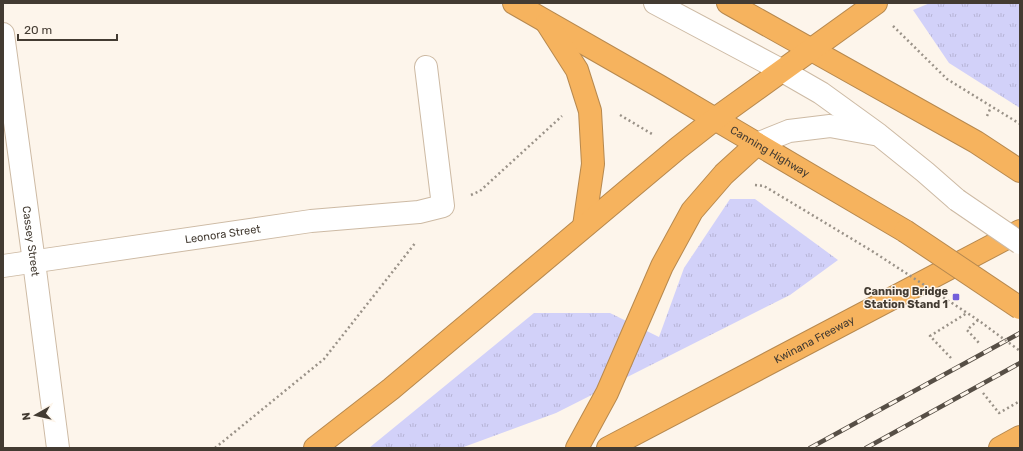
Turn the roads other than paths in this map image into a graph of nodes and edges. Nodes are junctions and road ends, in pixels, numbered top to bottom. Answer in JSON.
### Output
{"nodes":[{"id":1,"x":514,"y":3,"type":"edge"},
{"id":2,"x":655,"y":3,"type":"edge"},
{"id":3,"x":728,"y":3,"type":"edge"},
{"id":4,"x":871,"y":6,"type":"edge"},
{"id":5,"x":545,"y":21,"type":"junction"},
{"id":6,"x":3,"y":34,"type":"edge"},
{"id":7,"x":812,"y":50,"type":"junction"},
{"id":8,"x":426,"y":67,"type":"dead end"},
{"id":9,"x":782,"y":70,"type":"junction"},
{"id":10,"x":715,"y":119,"type":"junction"},
{"id":11,"x":879,"y":135,"type":"junction"},
{"id":12,"x":757,"y":144,"type":"junction"},
{"id":13,"x":1016,"y":169,"type":"edge"},
{"id":14,"x":584,"y":226,"type":"junction"},
{"id":15,"x":1020,"y":231,"type":"edge"},
{"id":16,"x":1020,"y":243,"type":"edge"},
{"id":17,"x":34,"y":262,"type":"junction"},
{"id":18,"x":3,"y":266,"type":"edge"},
{"id":19,"x":1020,"y":308,"type":"edge"},
{"id":20,"x":1020,"y":437,"type":"edge"},
{"id":21,"x":58,"y":448,"type":"edge"},
{"id":22,"x":315,"y":448,"type":"edge"},
{"id":23,"x":577,"y":448,"type":"edge"},
{"id":24,"x":608,"y":448,"type":"edge"},
{"id":25,"x":1000,"y":448,"type":"edge"}],
"edges":[{"from":1,"to":5,"type":"highway","name":"Canning Highway"},
{"from":2,"to":9,"type":"street"},
{"from":3,"to":7,"type":"highway"},
{"from":4,"to":7,"type":"highway"},
{"from":5,"to":10,"type":"highway","name":"Canning Highway"},
{"from":5,"to":14,"type":"highway"},
{"from":6,"to":17,"type":"street","name":"Cassey Street"},
{"from":7,"to":9,"type":"highway"},
{"from":7,"to":13,"type":"highway"},
{"from":8,"to":17,"type":"street","name":"Leonora Street"},
{"from":9,"to":10,"type":"highway"},
{"from":9,"to":11,"type":"street"},
{"from":10,"to":12,"type":"highway","name":"Canning Highway"},
{"from":10,"to":14,"type":"highway"},
{"from":11,"to":12,"type":"street"},
{"from":11,"to":16,"type":"street","bridge":true},
{"from":12,"to":19,"type":"highway","name":"Canning Highway","bridge":true},
{"from":12,"to":23,"type":"highway"},
{"from":14,"to":22,"type":"highway"},
{"from":15,"to":24,"type":"highway","name":"Kwinana Freeway"},
{"from":17,"to":18,"type":"street","name":"Leonora Street"},
{"from":17,"to":21,"type":"street","name":"Cassey Street"},
{"from":20,"to":25,"type":"highway"}]}
